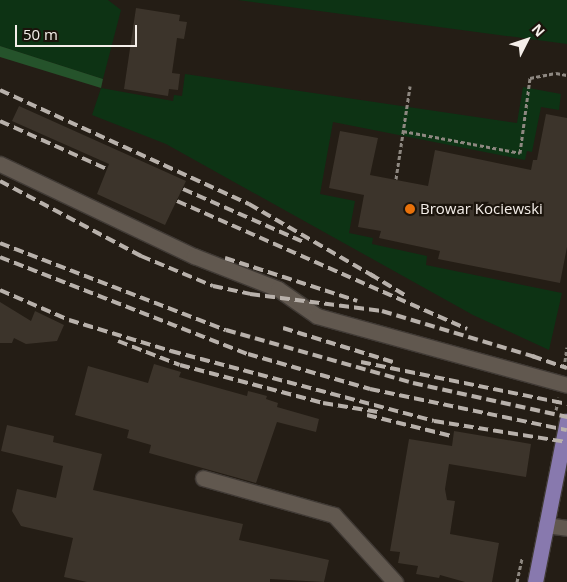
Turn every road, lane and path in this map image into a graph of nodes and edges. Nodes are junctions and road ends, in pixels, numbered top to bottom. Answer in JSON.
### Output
{"nodes":[{"id":1,"x":567,"y":75,"type":"edge"},
{"id":2,"x":410,"y":86,"type":"dead end"},
{"id":3,"x":403,"y":131,"type":"junction"},
{"id":4,"x":0,"y":164,"type":"edge"},
{"id":5,"x":396,"y":179,"type":"dead end"},
{"id":6,"x":567,"y":385,"type":"edge"},
{"id":7,"x":567,"y":421,"type":"edge"},
{"id":8,"x":203,"y":478,"type":"dead end"},
{"id":9,"x":546,"y":525,"type":"junction"},
{"id":10,"x":567,"y":528,"type":"edge"},
{"id":11,"x":395,"y":582,"type":"edge"},
{"id":12,"x":535,"y":582,"type":"edge"}],
"edges":[{"from":1,"to":3,"type":"path"},
{"from":2,"to":3,"type":"path"},
{"from":3,"to":5,"type":"path"},
{"from":4,"to":6,"type":"street"},
{"from":7,"to":9,"type":"main road"},
{"from":8,"to":11,"type":"street"},
{"from":9,"to":10,"type":"street"},
{"from":9,"to":12,"type":"main road"}]}
